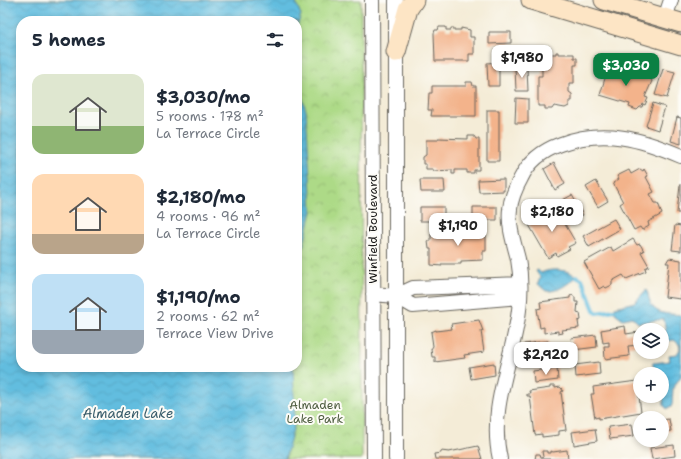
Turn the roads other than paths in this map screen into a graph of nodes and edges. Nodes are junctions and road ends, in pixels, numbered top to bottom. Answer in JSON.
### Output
{"nodes":[{"id":1,"x":372,"y":0,"type":"edge"},
{"id":2,"x":396,"y":0,"type":"edge"},
{"id":3,"x":414,"y":0,"type":"edge"},
{"id":4,"x":531,"y":0,"type":"edge"},
{"id":5,"x":604,"y":0,"type":"edge"},
{"id":6,"x":671,"y":0,"type":"edge"},
{"id":7,"x":673,"y":21,"type":"edge"},
{"id":8,"x":681,"y":45,"type":"edge"},
{"id":9,"x":396,"y":52,"type":"junction"},
{"id":10,"x":681,"y":156,"type":"edge"},
{"id":11,"x":520,"y":291,"type":"junction"},
{"id":12,"x":373,"y":294,"type":"junction"},
{"id":13,"x":396,"y":296,"type":"junction"},
{"id":14,"x":374,"y":459,"type":"edge"},
{"id":15,"x":396,"y":459,"type":"edge"},
{"id":16,"x":500,"y":459,"type":"edge"}],
"edges":[{"from":1,"to":12,"type":"street","name":"Winfield Boulevard"},
{"from":2,"to":9,"type":"street","name":"Winfield Boulevard"},
{"from":3,"to":9,"type":"street"},
{"from":4,"to":8,"type":"street"},
{"from":5,"to":7,"type":"street"},
{"from":6,"to":7,"type":"street"},
{"from":9,"to":13,"type":"street","name":"Winfield Boulevard"},
{"from":10,"to":11,"type":"street"},
{"from":11,"to":13,"type":"street"},
{"from":11,"to":16,"type":"street"},
{"from":12,"to":13,"type":"street"},
{"from":12,"to":14,"type":"street","name":"Winfield Boulevard"},
{"from":13,"to":15,"type":"street","name":"Winfield Boulevard"}]}
